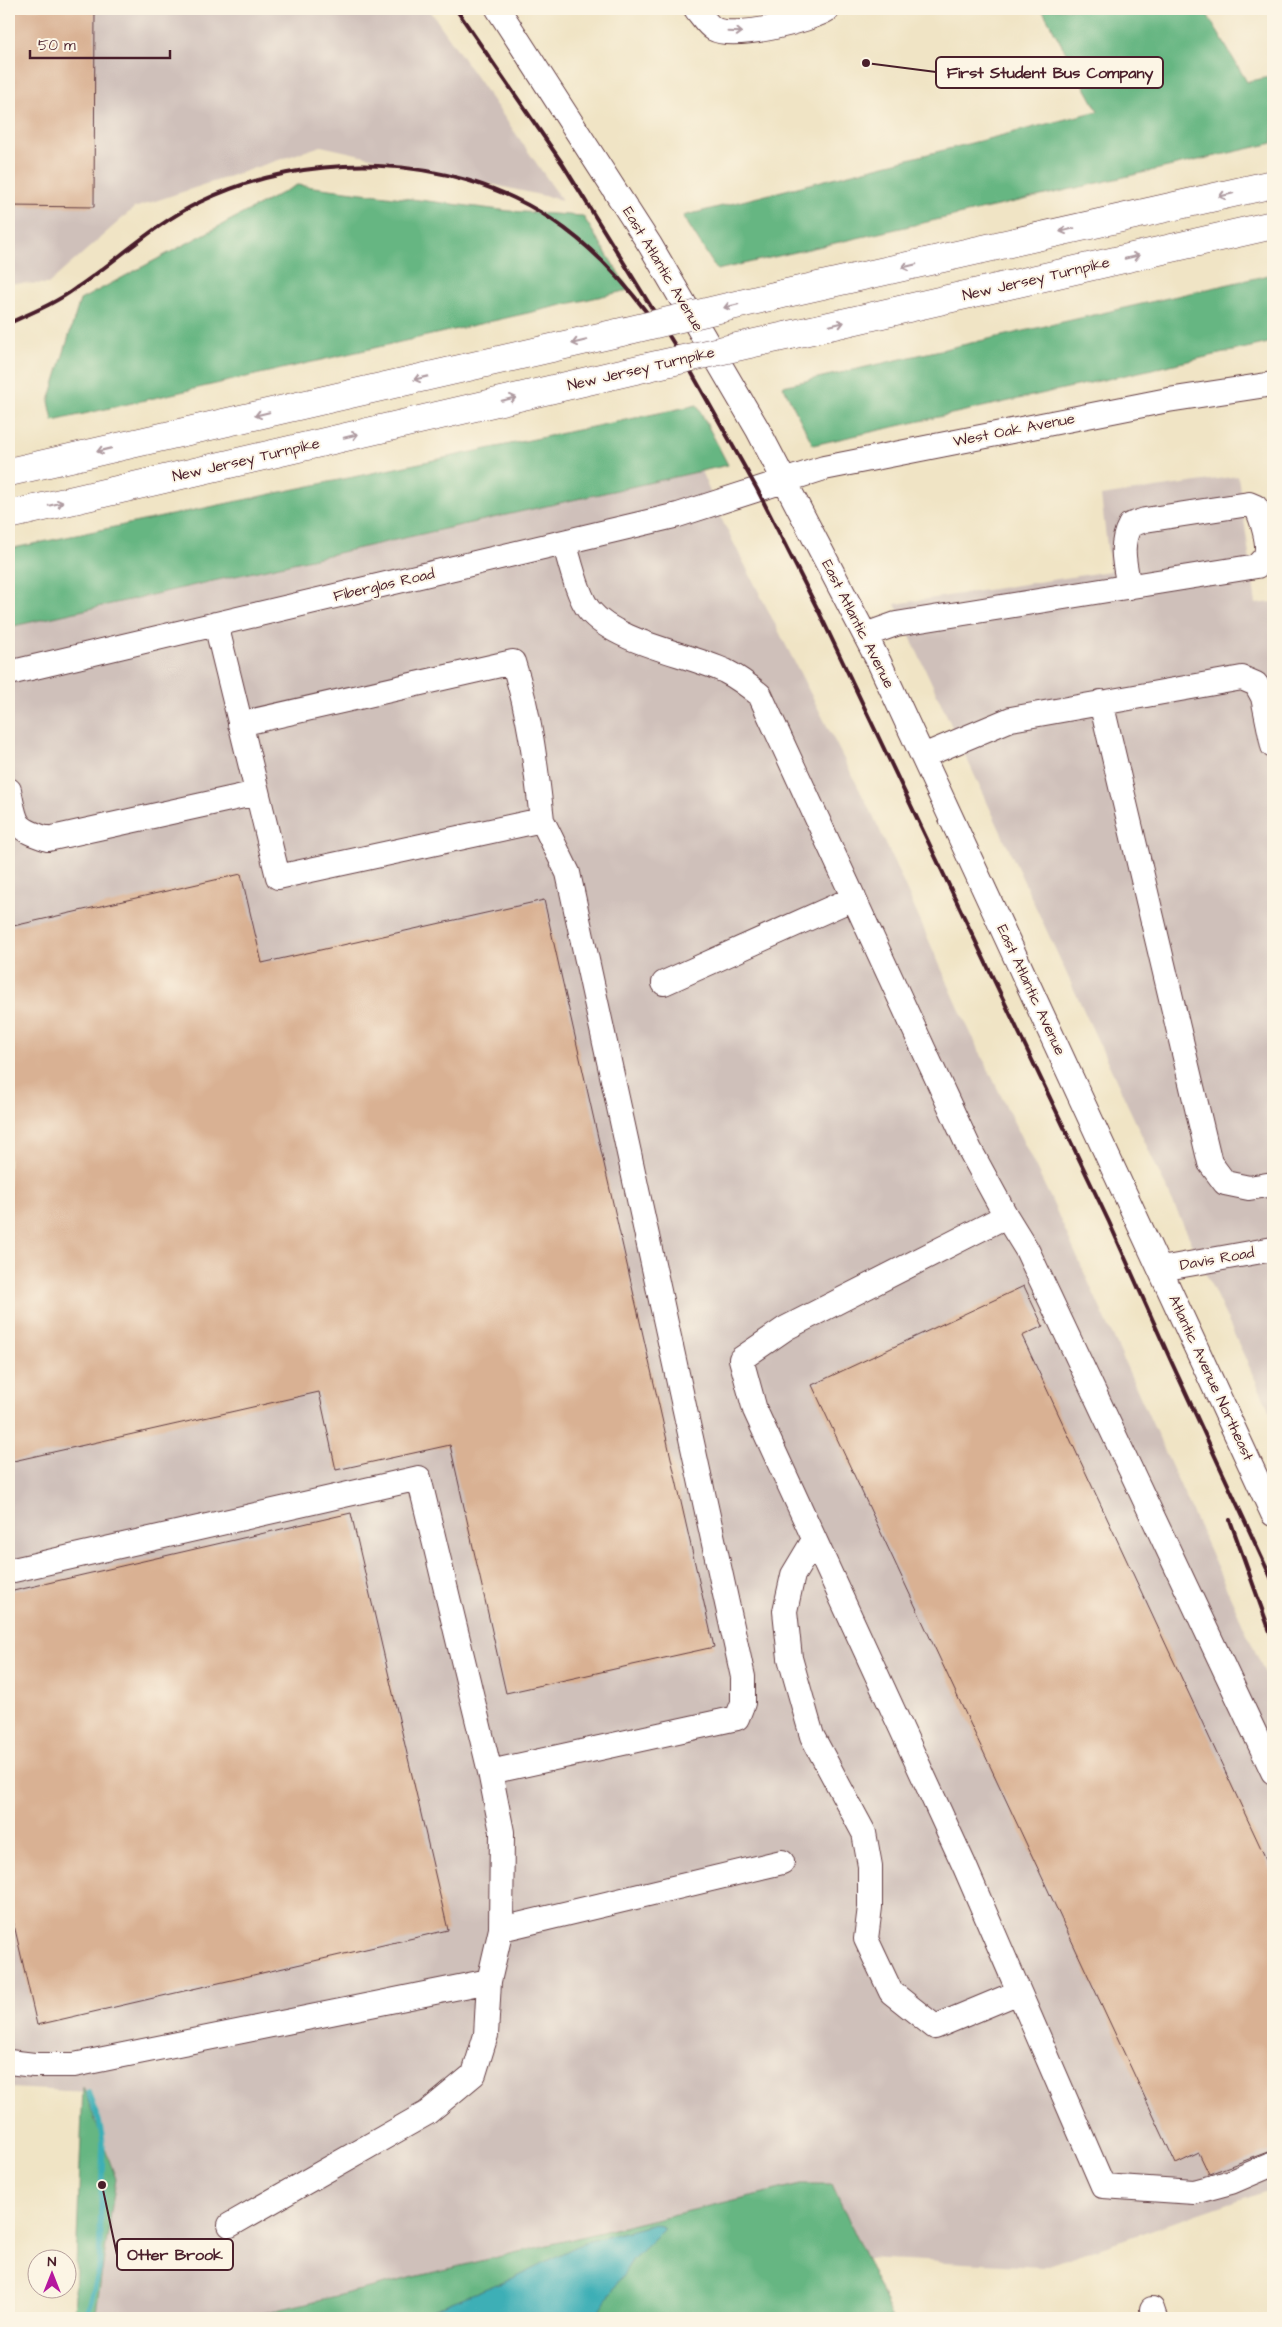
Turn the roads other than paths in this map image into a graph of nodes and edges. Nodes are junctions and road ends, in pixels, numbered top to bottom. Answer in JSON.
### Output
{"nodes":[{"id":1,"x":498,"y":9,"type":"edge"},
{"id":2,"x":696,"y":9,"type":"edge"},
{"id":3,"x":828,"y":9,"type":"edge"},
{"id":4,"x":1273,"y":184,"type":"edge"},
{"id":5,"x":1273,"y":225,"type":"edge"},
{"id":6,"x":1273,"y":384,"type":"edge"},
{"id":7,"x":9,"y":472,"type":"edge"},
{"id":8,"x":784,"y":480,"type":"junction"},
{"id":9,"x":758,"y":489,"type":"joint"},
{"id":10,"x":9,"y":515,"type":"edge"},
{"id":11,"x":564,"y":542,"type":"junction"},
{"id":12,"x":1129,"y":586,"type":"junction"},
{"id":13,"x":216,"y":624,"type":"junction"},
{"id":14,"x":865,"y":635,"type":"junction"},
{"id":15,"x":9,"y":673,"type":"edge"},
{"id":16,"x":1101,"y":702,"type":"junction"},
{"id":17,"x":240,"y":724,"type":"junction"},
{"id":18,"x":1273,"y":746,"type":"edge"},
{"id":19,"x":923,"y":756,"type":"junction"},
{"id":20,"x":9,"y":790,"type":"edge"},
{"id":21,"x":257,"y":793,"type":"junction"},
{"id":22,"x":542,"y":820,"type":"junction"},
{"id":23,"x":854,"y":898,"type":"junction"},
{"id":24,"x":664,"y":983,"type":"dead end"},
{"id":25,"x":1273,"y":1184,"type":"edge"},
{"id":26,"x":1006,"y":1216,"type":"junction"},
{"id":27,"x":1273,"y":1249,"type":"edge"},
{"id":28,"x":1161,"y":1269,"type":"junction"},
{"id":29,"x":1273,"y":1514,"type":"edge"},
{"id":30,"x":814,"y":1540,"type":"junction"},
{"id":31,"x":9,"y":1571,"type":"edge"},
{"id":32,"x":490,"y":1772,"type":"junction"},
{"id":33,"x":1273,"y":1772,"type":"edge"},
{"id":34,"x":782,"y":1862,"type":"dead end"},
{"id":35,"x":501,"y":1929,"type":"junction"},
{"id":36,"x":489,"y":1981,"type":"junction"},
{"id":37,"x":1018,"y":1992,"type":"junction"},
{"id":38,"x":9,"y":2062,"type":"edge"},
{"id":39,"x":1273,"y":2164,"type":"edge"},
{"id":40,"x":230,"y":2225,"type":"dead end"}],
"edges":[{"from":1,"to":8,"type":"street","name":"East Atlantic Avenue"},
{"from":2,"to":3,"type":"street","one_way":true},
{"from":4,"to":7,"type":"highway","one_way":true,"bridge":true},
{"from":10,"to":5,"type":"highway","name":"New Jersey Turnpike","one_way":true,"bridge":true},
{"from":6,"to":8,"type":"street","name":"West Oak Avenue"},
{"from":8,"to":9,"type":"street","name":"West Oak Avenue"},
{"from":8,"to":14,"type":"street","name":"East Atlantic Avenue"},
{"from":9,"to":11,"type":"street","name":"Fiberglas Road"},
{"from":11,"to":13,"type":"street","name":"Fiberglas Road"},
{"from":11,"to":23,"type":"street"},
{"from":12,"to":12,"type":"street"},
{"from":12,"to":14,"type":"street"},
{"from":13,"to":15,"type":"street","name":"Fiberglas Road"},
{"from":13,"to":17,"type":"street"},
{"from":14,"to":19,"type":"street","name":"East Atlantic Avenue"},
{"from":16,"to":18,"type":"street"},
{"from":16,"to":19,"type":"street"},
{"from":16,"to":25,"type":"street"},
{"from":17,"to":21,"type":"street"},
{"from":17,"to":22,"type":"street"},
{"from":19,"to":28,"type":"street","name":"East Atlantic Avenue"},
{"from":20,"to":21,"type":"street"},
{"from":21,"to":22,"type":"street"},
{"from":22,"to":32,"type":"street"},
{"from":23,"to":24,"type":"street"},
{"from":23,"to":26,"type":"street"},
{"from":26,"to":30,"type":"street"},
{"from":26,"to":33,"type":"street"},
{"from":27,"to":28,"type":"street","name":"Davis Road"},
{"from":28,"to":29,"type":"street","name":"Atlantic Avenue Northeast"},
{"from":30,"to":37,"type":"street"},
{"from":30,"to":37,"type":"street"},
{"from":31,"to":32,"type":"street"},
{"from":32,"to":35,"type":"street"},
{"from":34,"to":35,"type":"street"},
{"from":35,"to":36,"type":"street"},
{"from":36,"to":38,"type":"street"},
{"from":36,"to":40,"type":"street"},
{"from":37,"to":39,"type":"street"}]}
